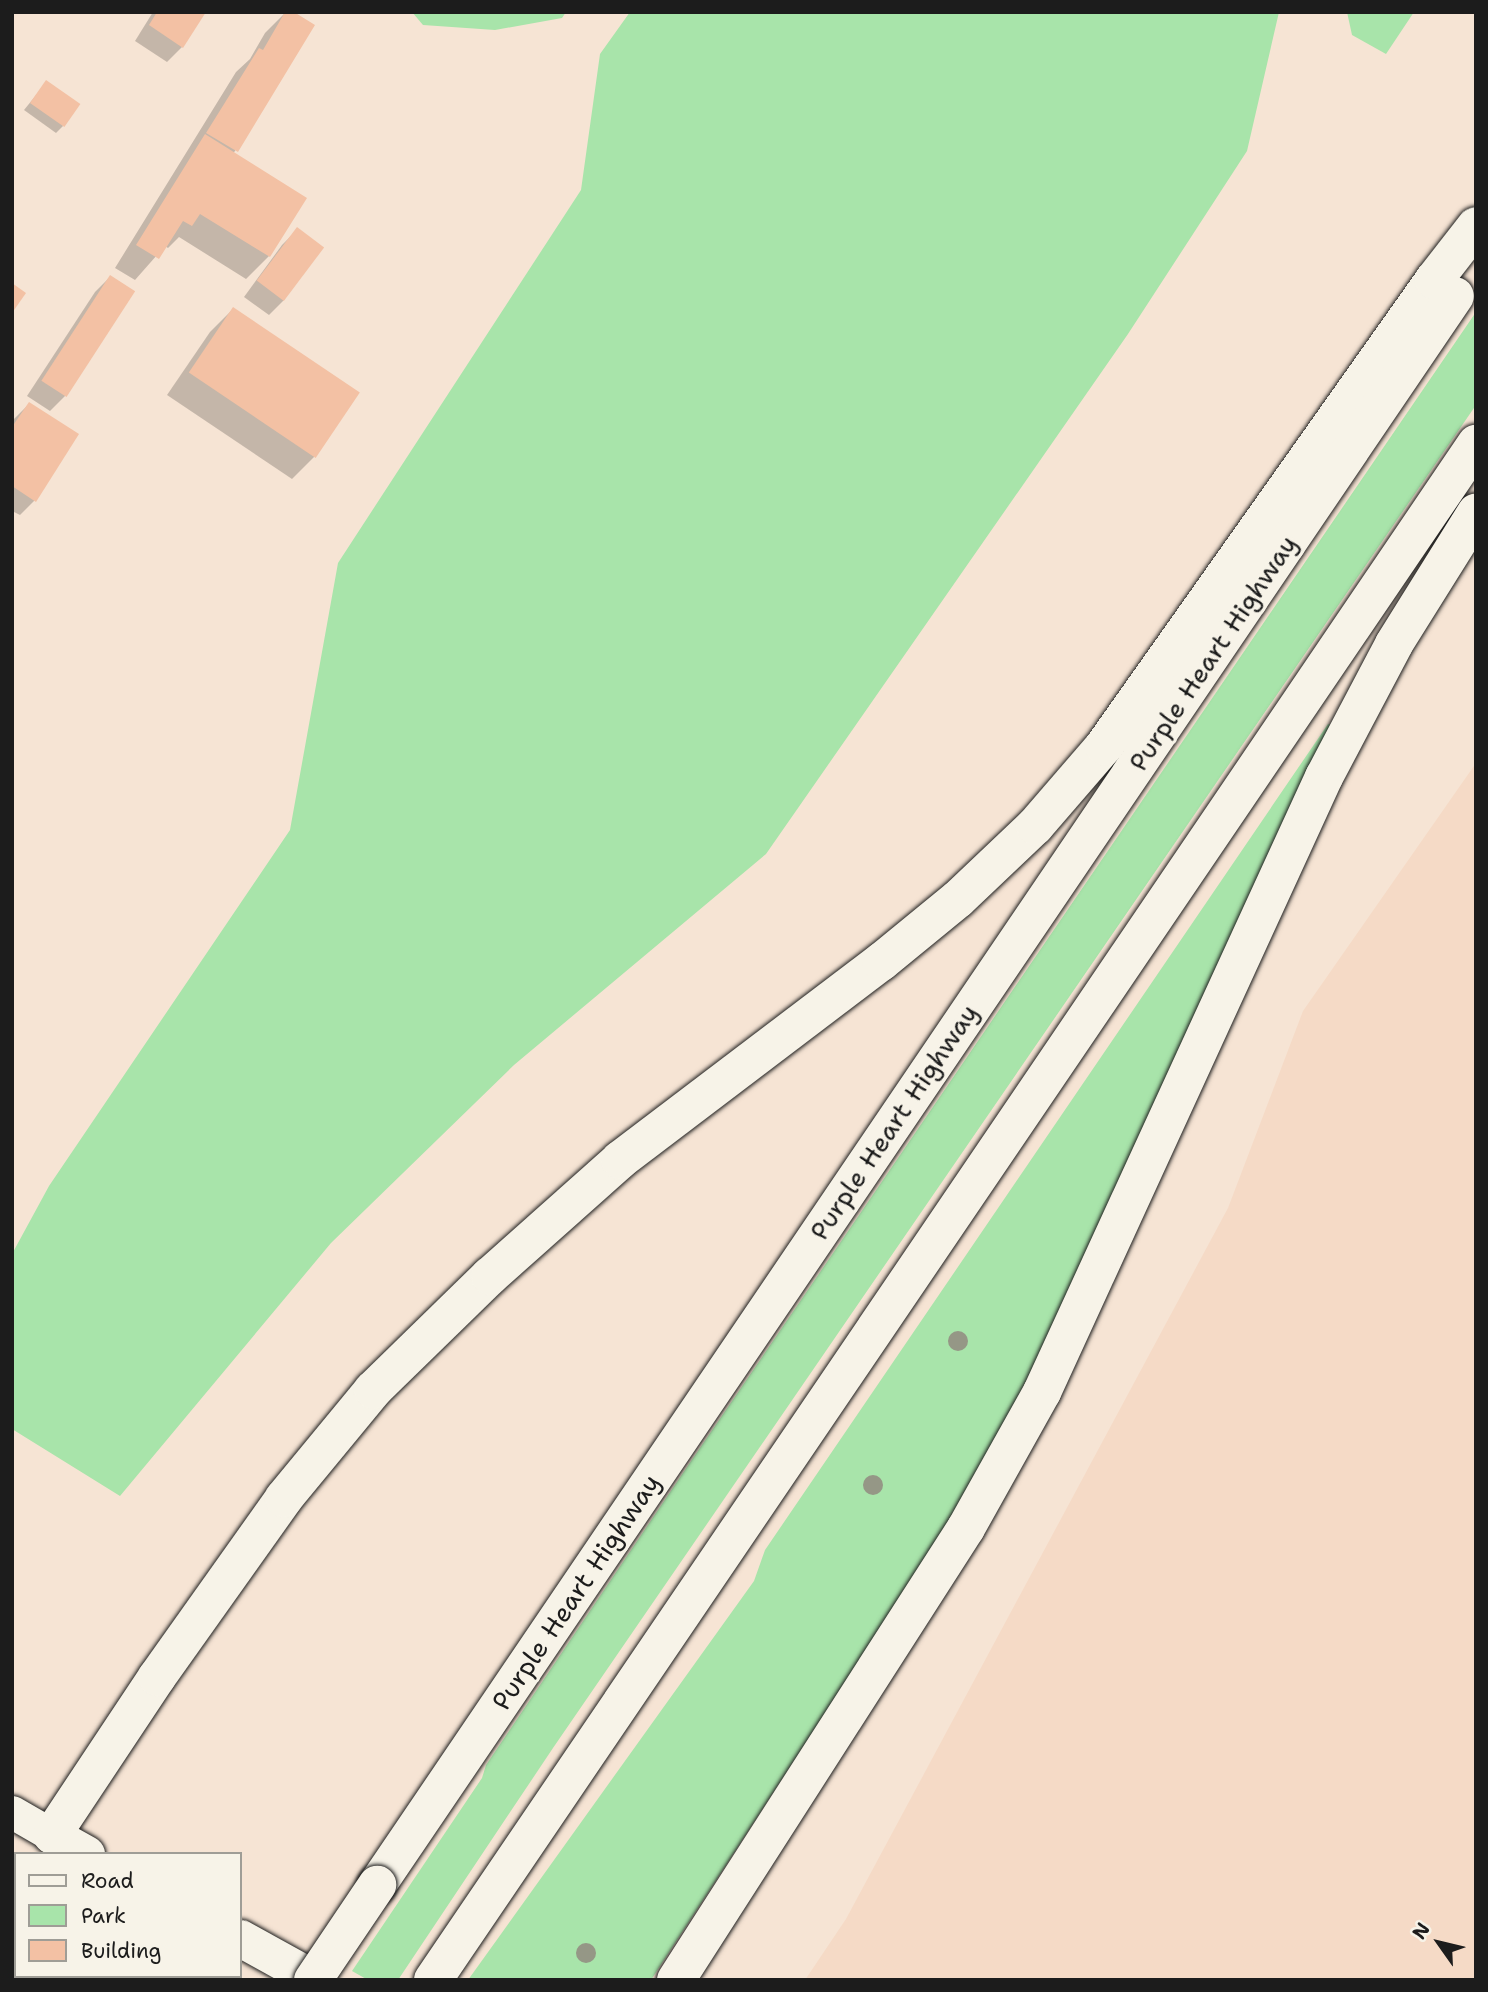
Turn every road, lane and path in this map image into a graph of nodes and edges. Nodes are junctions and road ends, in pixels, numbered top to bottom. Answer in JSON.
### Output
{"nodes":[{"id":1,"x":1476,"y":226,"type":"edge"},
{"id":2,"x":1476,"y":265,"type":"edge"},
{"id":3,"x":1476,"y":444,"type":"edge"},
{"id":4,"x":1476,"y":513,"type":"edge"},
{"id":5,"x":12,"y":1812,"type":"edge"},
{"id":6,"x":52,"y":1835,"type":"junction"},
{"id":7,"x":82,"y":1852,"type":"edge"},
{"id":8,"x":242,"y":1939,"type":"edge"},
{"id":9,"x":314,"y":1980,"type":"edge"},
{"id":10,"x":433,"y":1980,"type":"edge"},
{"id":11,"x":676,"y":1980,"type":"edge"}],
"edges":[{"from":1,"to":6,"type":"main road"},
{"from":2,"to":9,"type":"main road","name":"Purple Heart Highway","bridge":true},
{"from":3,"to":10,"type":"main road"},
{"from":4,"to":11,"type":"main road"},
{"from":5,"to":6,"type":"street"},
{"from":6,"to":7,"type":"main road"},
{"from":8,"to":9,"type":"main road"}]}
